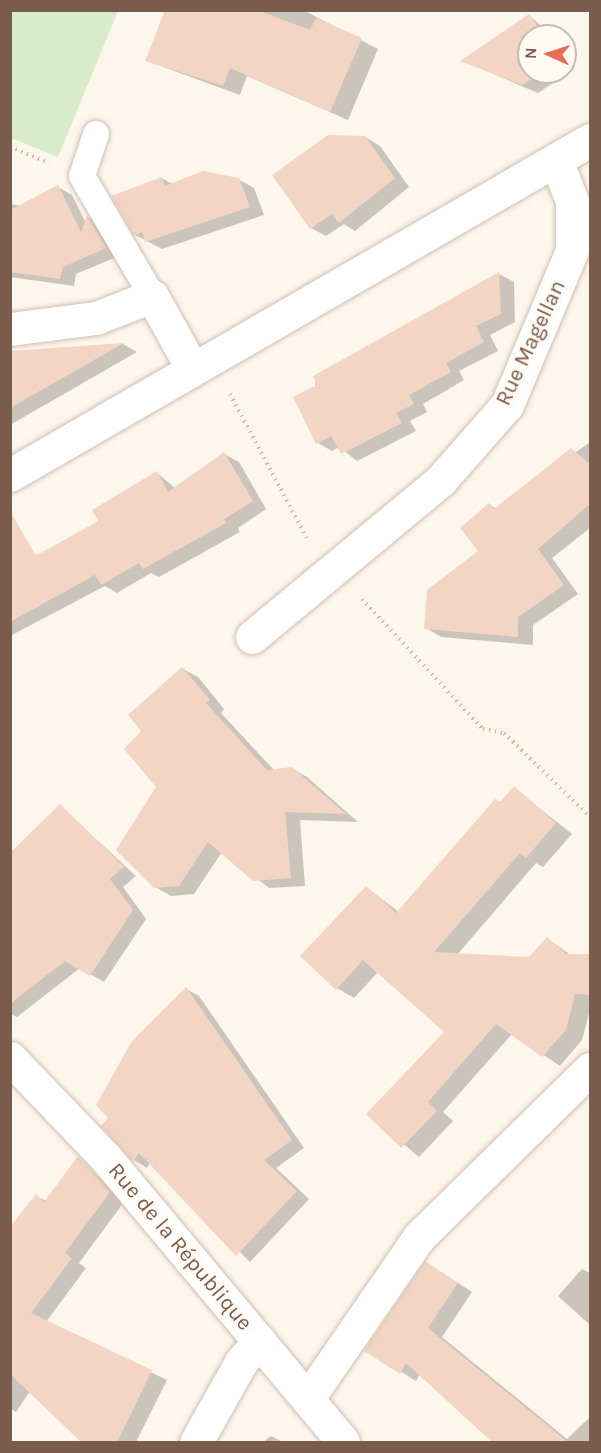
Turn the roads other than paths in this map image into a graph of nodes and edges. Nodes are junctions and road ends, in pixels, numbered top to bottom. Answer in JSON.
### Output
{"nodes":[{"id":1,"x":96,"y":134,"type":"dead end"},
{"id":2,"x":591,"y":140,"type":"edge"},
{"id":3,"x":556,"y":160,"type":"junction"},
{"id":4,"x":152,"y":296,"type":"junction"},
{"id":5,"x":10,"y":329,"type":"edge"},
{"id":6,"x":200,"y":361,"type":"junction"},
{"id":7,"x":10,"y":475,"type":"edge"},
{"id":8,"x":252,"y":637,"type":"dead end"},
{"id":9,"x":10,"y":1058,"type":"edge"},
{"id":10,"x":591,"y":1069,"type":"edge"},
{"id":11,"x":259,"y":1341,"type":"junction"},
{"id":12,"x":308,"y":1398,"type":"junction"},
{"id":13,"x":196,"y":1443,"type":"edge"},
{"id":14,"x":343,"y":1443,"type":"edge"}],
"edges":[{"from":1,"to":4,"type":"lane"},
{"from":2,"to":3,"type":"street"},
{"from":3,"to":6,"type":"street"},
{"from":3,"to":8,"type":"street","name":"Rue Magellan"},
{"from":4,"to":5,"type":"street"},
{"from":4,"to":6,"type":"street"},
{"from":6,"to":7,"type":"street"},
{"from":9,"to":11,"type":"street","name":"Rue de la République"},
{"from":10,"to":12,"type":"street"},
{"from":11,"to":12,"type":"street","name":"Rue de la République"},
{"from":11,"to":13,"type":"street"},
{"from":12,"to":14,"type":"street","name":"Rue de la République"}]}
